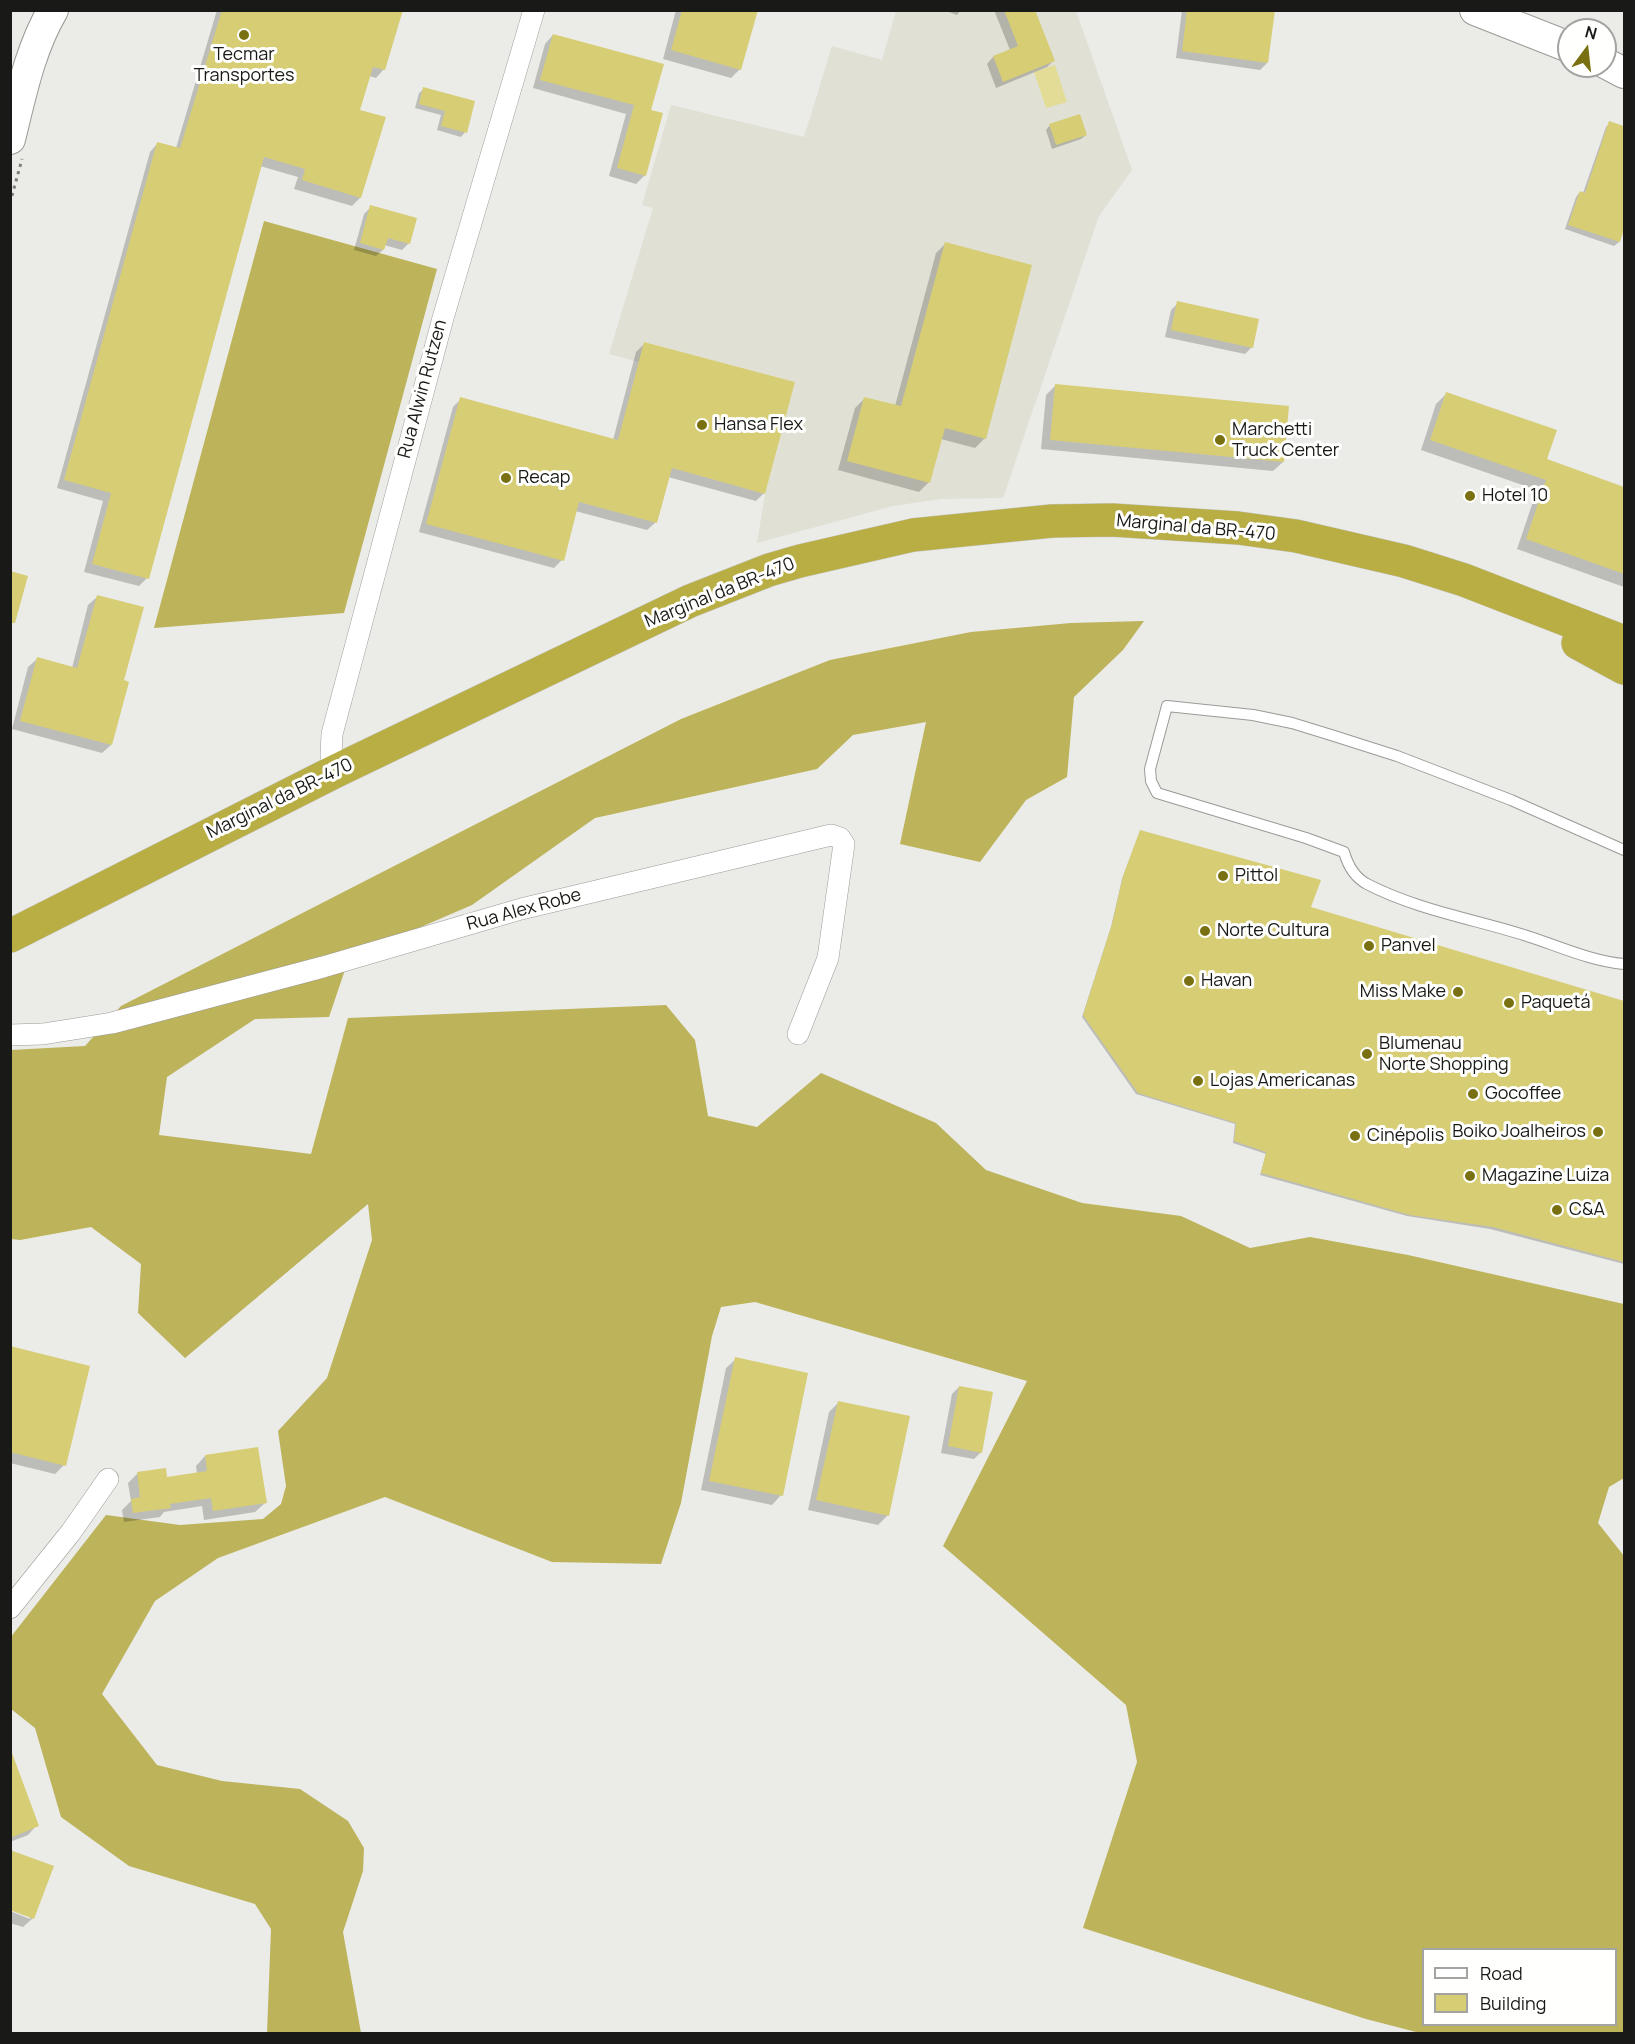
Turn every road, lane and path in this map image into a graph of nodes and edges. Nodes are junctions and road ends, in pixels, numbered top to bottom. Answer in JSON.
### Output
{"nodes":[{"id":1,"x":53,"y":10,"type":"edge"},
{"id":2,"x":534,"y":10,"type":"edge"},
{"id":3,"x":1486,"y":12,"type":"edge"},
{"id":4,"x":1557,"y":41,"type":"edge"},
{"id":5,"x":10,"y":139,"type":"edge"},
{"id":6,"x":1464,"y":580,"type":"junction"},
{"id":7,"x":1624,"y":642,"type":"edge"},
{"id":8,"x":1624,"y":668,"type":"edge"},
{"id":9,"x":336,"y":771,"type":"junction"},
{"id":10,"x":1624,"y":850,"type":"edge"},
{"id":11,"x":10,"y":936,"type":"edge"},
{"id":12,"x":1624,"y":964,"type":"edge"},
{"id":13,"x":798,"y":1034,"type":"dead end"},
{"id":14,"x":10,"y":1035,"type":"edge"},
{"id":15,"x":108,"y":1479,"type":"dead end"},
{"id":16,"x":10,"y":1608,"type":"edge"}],
"edges":[{"from":1,"to":5,"type":"street"},
{"from":2,"to":9,"type":"street","name":"Rua Alwin Rutzen"},
{"from":3,"to":4,"type":"street"},
{"from":6,"to":7,"type":"highway","name":"Marginal da BR-470"},
{"from":6,"to":8,"type":"highway"},
{"from":6,"to":9,"type":"highway","name":"Marginal da BR-470"},
{"from":9,"to":11,"type":"highway","name":"Marginal da BR-470"},
{"from":10,"to":12,"type":"lane"},
{"from":13,"to":14,"type":"street","name":"Rua Alex Robe"},
{"from":15,"to":16,"type":"street"}]}
